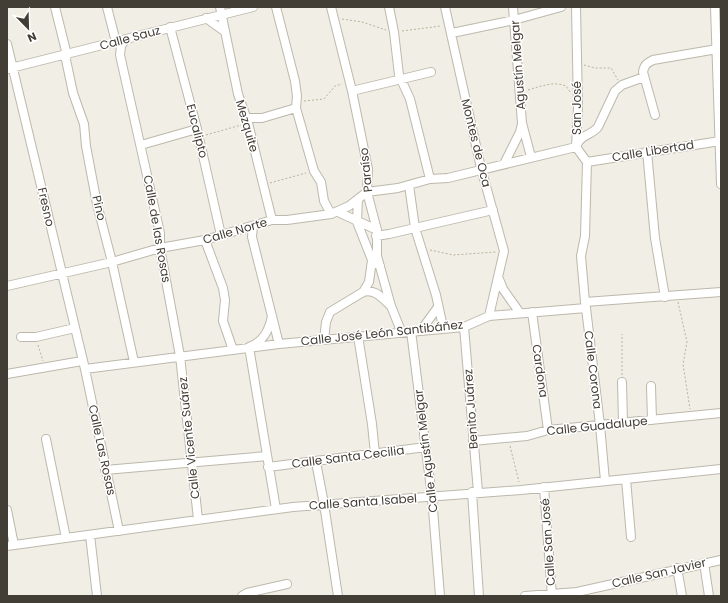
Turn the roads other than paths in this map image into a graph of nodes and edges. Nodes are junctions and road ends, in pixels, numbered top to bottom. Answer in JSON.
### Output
{"nodes":[{"id":1,"x":55,"y":7,"type":"edge"},
{"id":2,"x":107,"y":7,"type":"edge"},
{"id":3,"x":253,"y":7,"type":"edge"},
{"id":4,"x":276,"y":7,"type":"edge"},
{"id":5,"x":331,"y":7,"type":"edge"},
{"id":6,"x":389,"y":7,"type":"edge"},
{"id":7,"x":445,"y":7,"type":"edge"},
{"id":8,"x":513,"y":7,"type":"edge"},
{"id":9,"x":561,"y":7,"type":"edge"},
{"id":10,"x":576,"y":7,"type":"edge"},
{"id":11,"x":715,"y":7,"type":"edge"},
{"id":12,"x":221,"y":11,"type":"edge"},
{"id":13,"x":206,"y":18,"type":"junction"},
{"id":14,"x":514,"y":20,"type":"junction"},
{"id":15,"x":170,"y":27,"type":"junction"},
{"id":16,"x":224,"y":31,"type":"junction"},
{"id":17,"x":452,"y":33,"type":"junction"},
{"id":18,"x":125,"y":40,"type":"junction"},
{"id":19,"x":113,"y":43,"type":"junction"},
{"id":20,"x":7,"y":44,"type":"edge"},
{"id":21,"x":717,"y":49,"type":"junction"},
{"id":22,"x":66,"y":55,"type":"junction"},
{"id":23,"x":120,"y":55,"type":"junction"},
{"id":24,"x":10,"y":68,"type":"edge"},
{"id":25,"x":430,"y":72,"type":"dead end"},
{"id":26,"x":644,"y":77,"type":"junction"},
{"id":27,"x":401,"y":80,"type":"junction"},
{"id":28,"x":352,"y":91,"type":"junction"},
{"id":29,"x":297,"y":105,"type":"junction"},
{"id":30,"x":655,"y":115,"type":"dead end"},
{"id":31,"x":247,"y":121,"type":"junction"},
{"id":32,"x":522,"y":123,"type":"junction"},
{"id":33,"x":198,"y":133,"type":"junction"},
{"id":34,"x":720,"y":141,"type":"edge"},
{"id":35,"x":141,"y":145,"type":"junction"},
{"id":36,"x":576,"y":147,"type":"junction"},
{"id":37,"x":647,"y":151,"type":"junction"},
{"id":38,"x":721,"y":153,"type":"edge"},
{"id":39,"x":531,"y":157,"type":"junction"},
{"id":40,"x":587,"y":162,"type":"junction"},
{"id":41,"x":504,"y":164,"type":"junction"},
{"id":42,"x":481,"y":168,"type":"junction"},
{"id":43,"x":430,"y":179,"type":"junction"},
{"id":44,"x":721,"y":184,"type":"edge"},
{"id":45,"x":409,"y":185,"type":"junction"},
{"id":46,"x":367,"y":192,"type":"junction"},
{"id":47,"x":358,"y":200,"type":"junction"},
{"id":48,"x":493,"y":210,"type":"junction"},
{"id":49,"x":334,"y":213,"type":"junction"},
{"id":50,"x":272,"y":220,"type":"junction"},
{"id":51,"x":357,"y":222,"type":"junction"},
{"id":52,"x":253,"y":226,"type":"junction"},
{"id":53,"x":415,"y":228,"type":"junction"},
{"id":54,"x":377,"y":233,"type":"junction"},
{"id":55,"x":221,"y":235,"type":"junction"},
{"id":56,"x":205,"y":240,"type":"junction"},
{"id":57,"x":160,"y":248,"type":"junction"},
{"id":58,"x":372,"y":260,"type":"junction"},
{"id":59,"x":112,"y":262,"type":"junction"},
{"id":60,"x":380,"y":266,"type":"junction"},
{"id":61,"x":61,"y":274,"type":"junction"},
{"id":62,"x":499,"y":279,"type":"junction"},
{"id":63,"x":7,"y":286,"type":"edge"},
{"id":64,"x":364,"y":292,"type":"junction"},
{"id":65,"x":721,"y":292,"type":"edge"},
{"id":66,"x":665,"y":296,"type":"junction"},
{"id":67,"x":586,"y":305,"type":"junction"},
{"id":68,"x":391,"y":306,"type":"junction"},
{"id":69,"x":438,"y":306,"type":"junction"},
{"id":70,"x":532,"y":312,"type":"junction"},
{"id":71,"x":520,"y":313,"type":"junction"},
{"id":72,"x":272,"y":316,"type":"junction"},
{"id":73,"x":489,"y":316,"type":"junction"},
{"id":74,"x":464,"y":326,"type":"junction"},
{"id":75,"x":443,"y":327,"type":"junction"},
{"id":76,"x":75,"y":328,"type":"junction"},
{"id":77,"x":422,"y":329,"type":"junction"},
{"id":78,"x":411,"y":330,"type":"junction"},
{"id":79,"x":401,"y":331,"type":"junction"},
{"id":80,"x":358,"y":336,"type":"junction"},
{"id":81,"x":21,"y":337,"type":"dead end"},
{"id":82,"x":324,"y":340,"type":"junction"},
{"id":83,"x":279,"y":344,"type":"junction"},
{"id":84,"x":249,"y":347,"type":"junction"},
{"id":85,"x":233,"y":350,"type":"junction"},
{"id":86,"x":180,"y":356,"type":"junction"},
{"id":87,"x":134,"y":362,"type":"junction"},
{"id":88,"x":84,"y":365,"type":"junction"},
{"id":89,"x":7,"y":374,"type":"edge"},
{"id":90,"x":622,"y":382,"type":"road end"},
{"id":91,"x":651,"y":386,"type":"dead end"},
{"id":92,"x":721,"y":413,"type":"edge"},
{"id":93,"x":652,"y":420,"type":"junction"},
{"id":94,"x":623,"y":423,"type":"junction"},
{"id":95,"x":600,"y":425,"type":"junction"},
{"id":96,"x":548,"y":430,"type":"junction"},
{"id":97,"x":46,"y":438,"type":"dead end"},
{"id":98,"x":473,"y":441,"type":"junction"},
{"id":99,"x":426,"y":447,"type":"junction"},
{"id":100,"x":375,"y":454,"type":"junction"},
{"id":101,"x":267,"y":456,"type":"junction"},
{"id":102,"x":316,"y":462,"type":"junction"},
{"id":103,"x":191,"y":463,"type":"junction"},
{"id":104,"x":268,"y":467,"type":"junction"},
{"id":105,"x":721,"y":469,"type":"edge"},
{"id":106,"x":105,"y":470,"type":"junction"},
{"id":107,"x":626,"y":479,"type":"junction"},
{"id":108,"x":605,"y":481,"type":"junction"},
{"id":109,"x":544,"y":487,"type":"junction"},
{"id":110,"x":475,"y":492,"type":"junction"},
{"id":111,"x":432,"y":497,"type":"junction"},
{"id":112,"x":324,"y":504,"type":"junction"},
{"id":113,"x":276,"y":509,"type":"junction"},
{"id":114,"x":7,"y":510,"type":"edge"},
{"id":115,"x":198,"y":519,"type":"junction"},
{"id":116,"x":119,"y":531,"type":"junction"},
{"id":117,"x":90,"y":536,"type":"junction"},
{"id":118,"x":631,"y":537,"type":"dead end"},
{"id":119,"x":66,"y":538,"type":"junction"},
{"id":120,"x":10,"y":545,"type":"edge"},
{"id":121,"x":721,"y":560,"type":"edge"},
{"id":122,"x":704,"y":563,"type":"junction"},
{"id":123,"x":677,"y":568,"type":"junction"},
{"id":124,"x":287,"y":584,"type":"dead end"},
{"id":125,"x":577,"y":594,"type":"edge"},
{"id":126,"x":552,"y":595,"type":"edge"},
{"id":127,"x":97,"y":596,"type":"edge"},
{"id":128,"x":242,"y":596,"type":"edge"},
{"id":129,"x":338,"y":596,"type":"edge"},
{"id":130,"x":440,"y":596,"type":"edge"},
{"id":131,"x":479,"y":596,"type":"edge"},
{"id":132,"x":525,"y":596,"type":"edge"},
{"id":133,"x":682,"y":596,"type":"edge"},
{"id":134,"x":709,"y":596,"type":"edge"}],
"edges":[{"from":1,"to":22,"type":"street","name":"Pino"},
{"from":2,"to":19,"type":"street"},
{"from":3,"to":12,"type":"street","name":"Calle Sauz"},
{"from":4,"to":29,"type":"street"},
{"from":5,"to":28,"type":"street","name":"Paraíso"},
{"from":6,"to":27,"type":"street"},
{"from":7,"to":17,"type":"street","name":"Montes de Oca"},
{"from":8,"to":14,"type":"street","name":"Agustín Melgar"},
{"from":9,"to":14,"type":"street"},
{"from":10,"to":36,"type":"street","name":"San José"},
{"from":11,"to":21,"type":"street"},
{"from":12,"to":13,"type":"street","name":"Calle Sauz"},
{"from":12,"to":16,"type":"street","name":"Mezquite"},
{"from":13,"to":15,"type":"street","name":"Calle Sauz"},
{"from":13,"to":16,"type":"street"},
{"from":14,"to":17,"type":"street"},
{"from":14,"to":32,"type":"street","name":"Agustín Melgar"},
{"from":15,"to":18,"type":"street","name":"Calle Sauz"},
{"from":15,"to":33,"type":"street","name":"Eucalipto"},
{"from":16,"to":31,"type":"street","name":"Mezquite"},
{"from":17,"to":42,"type":"street","name":"Montes de Oca"},
{"from":18,"to":19,"type":"street","name":"Calle Sauz"},
{"from":18,"to":23,"type":"street"},
{"from":19,"to":22,"type":"street","name":"Calle Sauz"},
{"from":19,"to":23,"type":"street"},
{"from":20,"to":24,"type":"street","name":"Fresno"},
{"from":21,"to":26,"type":"street"},
{"from":21,"to":34,"type":"street"},
{"from":22,"to":24,"type":"street","name":"Calle Sauz"},
{"from":22,"to":59,"type":"street","name":"Pino"},
{"from":23,"to":35,"type":"street","name":"Calle de las Rosas"},
{"from":24,"to":61,"type":"street","name":"Fresno"},
{"from":25,"to":27,"type":"street"},
{"from":26,"to":30,"type":"street"},
{"from":26,"to":36,"type":"street"},
{"from":27,"to":28,"type":"street"},
{"from":27,"to":43,"type":"street"},
{"from":28,"to":46,"type":"street","name":"Paraíso"},
{"from":29,"to":31,"type":"street"},
{"from":29,"to":49,"type":"street"},
{"from":31,"to":50,"type":"street","name":"Mezquite"},
{"from":32,"to":39,"type":"street","name":"Agustín Melgar"},
{"from":32,"to":41,"type":"street","name":"Agustín Melgar"},
{"from":33,"to":35,"type":"street"},
{"from":33,"to":55,"type":"street","name":"Eucalipto"},
{"from":34,"to":37,"type":"street","name":"Calle Libertad"},
{"from":34,"to":38,"type":"street"},
{"from":35,"to":57,"type":"street","name":"Calle de las Rosas"},
{"from":36,"to":39,"type":"street"},
{"from":36,"to":40,"type":"street","name":"San José"},
{"from":37,"to":40,"type":"street","name":"Calle Libertad"},
{"from":37,"to":66,"type":"street"},
{"from":38,"to":44,"type":"street"},
{"from":39,"to":41,"type":"street"},
{"from":40,"to":67,"type":"street"},
{"from":41,"to":42,"type":"street"},
{"from":42,"to":43,"type":"street"},
{"from":42,"to":48,"type":"street","name":"Montes de Oca"},
{"from":43,"to":45,"type":"street"},
{"from":45,"to":46,"type":"street"},
{"from":45,"to":53,"type":"street"},
{"from":46,"to":47,"type":"street","name":"Calle Norte"},
{"from":46,"to":54,"type":"street","name":"Paraíso"},
{"from":47,"to":49,"type":"street","name":"Calle Norte"},
{"from":47,"to":51,"type":"street"},
{"from":48,"to":53,"type":"street"},
{"from":48,"to":62,"type":"street","name":"Montes de Oca"},
{"from":49,"to":50,"type":"street","name":"Calle Norte"},
{"from":49,"to":51,"type":"street"},
{"from":50,"to":52,"type":"street","name":"Calle Norte"},
{"from":51,"to":54,"type":"street"},
{"from":51,"to":58,"type":"street"},
{"from":52,"to":55,"type":"street","name":"Calle Norte"},
{"from":52,"to":72,"type":"street"},
{"from":53,"to":54,"type":"street"},
{"from":53,"to":69,"type":"street"},
{"from":54,"to":60,"type":"street","name":"Paraíso"},
{"from":55,"to":56,"type":"street","name":"Calle Norte"},
{"from":56,"to":57,"type":"street","name":"Calle Norte"},
{"from":56,"to":85,"type":"street"},
{"from":57,"to":59,"type":"street","name":"Calle Norte"},
{"from":57,"to":86,"type":"street","name":"Calle de las Rosas"},
{"from":58,"to":60,"type":"street"},
{"from":58,"to":64,"type":"street"},
{"from":59,"to":61,"type":"street","name":"Calle Norte"},
{"from":59,"to":87,"type":"street","name":"Pino"},
{"from":60,"to":68,"type":"street","name":"Paraíso"},
{"from":61,"to":63,"type":"street","name":"Calle Norte"},
{"from":61,"to":76,"type":"street","name":"Fresno"},
{"from":62,"to":71,"type":"street"},
{"from":62,"to":73,"type":"street"},
{"from":64,"to":68,"type":"street"},
{"from":64,"to":82,"type":"street"},
{"from":65,"to":66,"type":"street","name":"Calle José León Santibáñez"},
{"from":66,"to":67,"type":"street","name":"Calle José León Santibáñez"},
{"from":67,"to":70,"type":"street","name":"Calle José León Santibáñez"},
{"from":67,"to":95,"type":"street","name":"Calle Corona"},
{"from":68,"to":79,"type":"street","name":"Paraíso"},
{"from":69,"to":75,"type":"street"},
{"from":69,"to":77,"type":"street"},
{"from":70,"to":71,"type":"street","name":"Calle José León Santibáñez"},
{"from":70,"to":96,"type":"street","name":"Cardona"},
{"from":71,"to":73,"type":"street","name":"Calle José León Santibáñez"},
{"from":72,"to":83,"type":"street"},
{"from":72,"to":84,"type":"street"},
{"from":73,"to":74,"type":"street","name":"Calle José León Santibáñez"},
{"from":74,"to":75,"type":"street","name":"Calle José León Santibáñez"},
{"from":74,"to":98,"type":"street","name":"Benito Juárez"},
{"from":75,"to":77,"type":"street","name":"Calle José León Santibáñez"},
{"from":76,"to":81,"type":"street"},
{"from":76,"to":88,"type":"street","name":"Fresno"},
{"from":77,"to":78,"type":"street","name":"Calle José León Santibáñez"},
{"from":78,"to":79,"type":"street","name":"Calle José León Santibáñez"},
{"from":78,"to":99,"type":"street","name":"Calle Agustín Melgar"},
{"from":79,"to":80,"type":"street","name":"Calle José León Santibáñez"},
{"from":80,"to":82,"type":"street","name":"Calle José León Santibáñez"},
{"from":80,"to":100,"type":"street"},
{"from":82,"to":83,"type":"street","name":"Calle José León Santibáñez"},
{"from":83,"to":84,"type":"street","name":"Calle José León Santibáñez"},
{"from":84,"to":85,"type":"street","name":"Calle José León Santibáñez"},
{"from":84,"to":101,"type":"street"},
{"from":85,"to":86,"type":"street","name":"Calle José León Santibáñez"},
{"from":86,"to":87,"type":"street","name":"Calle José León Santibáñez"},
{"from":86,"to":103,"type":"street","name":"Calle Vicente Suárez"},
{"from":87,"to":88,"type":"street","name":"Calle José León Santibáñez"},
{"from":88,"to":89,"type":"street","name":"Calle José León Santibáñez"},
{"from":88,"to":106,"type":"street","name":"Calle Las Rosas"},
{"from":90,"to":94,"type":"street"},
{"from":91,"to":93,"type":"street"},
{"from":92,"to":93,"type":"street","name":"Calle Guadalupe"},
{"from":93,"to":94,"type":"street","name":"Calle Guadalupe"},
{"from":94,"to":95,"type":"street","name":"Calle Guadalupe"},
{"from":95,"to":96,"type":"street","name":"Calle Guadalupe"},
{"from":95,"to":108,"type":"street","name":"Calle Corona"},
{"from":96,"to":98,"type":"street","name":"Calle Guadalupe"},
{"from":97,"to":119,"type":"street"},
{"from":98,"to":110,"type":"street","name":"Benito Juárez"},
{"from":99,"to":100,"type":"street","name":"Calle Santa Cecilia"},
{"from":99,"to":111,"type":"street","name":"Calle Agustín Melgar"},
{"from":100,"to":102,"type":"street","name":"Calle Santa Cecilia"},
{"from":101,"to":103,"type":"street"},
{"from":101,"to":104,"type":"street"},
{"from":102,"to":104,"type":"street","name":"Calle Santa Cecilia"},
{"from":102,"to":112,"type":"street"},
{"from":103,"to":106,"type":"street"},
{"from":103,"to":115,"type":"street","name":"Calle Vicente Suárez"},
{"from":104,"to":113,"type":"street"},
{"from":105,"to":107,"type":"street","name":"Calle Santa Isabel"},
{"from":106,"to":116,"type":"street","name":"Calle Las Rosas"},
{"from":107,"to":108,"type":"street","name":"Calle Santa Isabel"},
{"from":107,"to":118,"type":"street"},
{"from":108,"to":109,"type":"street","name":"Calle Santa Isabel"},
{"from":109,"to":110,"type":"street","name":"Calle Santa Isabel"},
{"from":109,"to":126,"type":"street","name":"Calle San José"},
{"from":110,"to":111,"type":"street","name":"Calle Santa Isabel"},
{"from":110,"to":131,"type":"street","name":"Benito Juárez"},
{"from":111,"to":112,"type":"street","name":"Calle Santa Isabel"},
{"from":111,"to":130,"type":"street","name":"Calle Agustín Melgar"},
{"from":112,"to":113,"type":"street","name":"Calle Santa Isabel"},
{"from":112,"to":129,"type":"street"},
{"from":113,"to":115,"type":"street","name":"Calle Santa Isabel"},
{"from":114,"to":120,"type":"street"},
{"from":115,"to":116,"type":"street","name":"Calle Santa Isabel"},
{"from":116,"to":117,"type":"street","name":"Calle Santa Isabel"},
{"from":117,"to":119,"type":"street","name":"Calle Santa Isabel"},
{"from":117,"to":127,"type":"street"},
{"from":119,"to":120,"type":"street","name":"Calle Santa Isabel"},
{"from":121,"to":122,"type":"street","name":"Calle San Javier"},
{"from":122,"to":123,"type":"street","name":"Calle San Javier"},
{"from":122,"to":134,"type":"street"},
{"from":123,"to":125,"type":"street","name":"Calle San Javier"},
{"from":123,"to":133,"type":"street"},
{"from":124,"to":128,"type":"street"},
{"from":125,"to":126,"type":"street","name":"Calle San Javier"},
{"from":126,"to":132,"type":"street","name":"Calle San Javier"}]}
